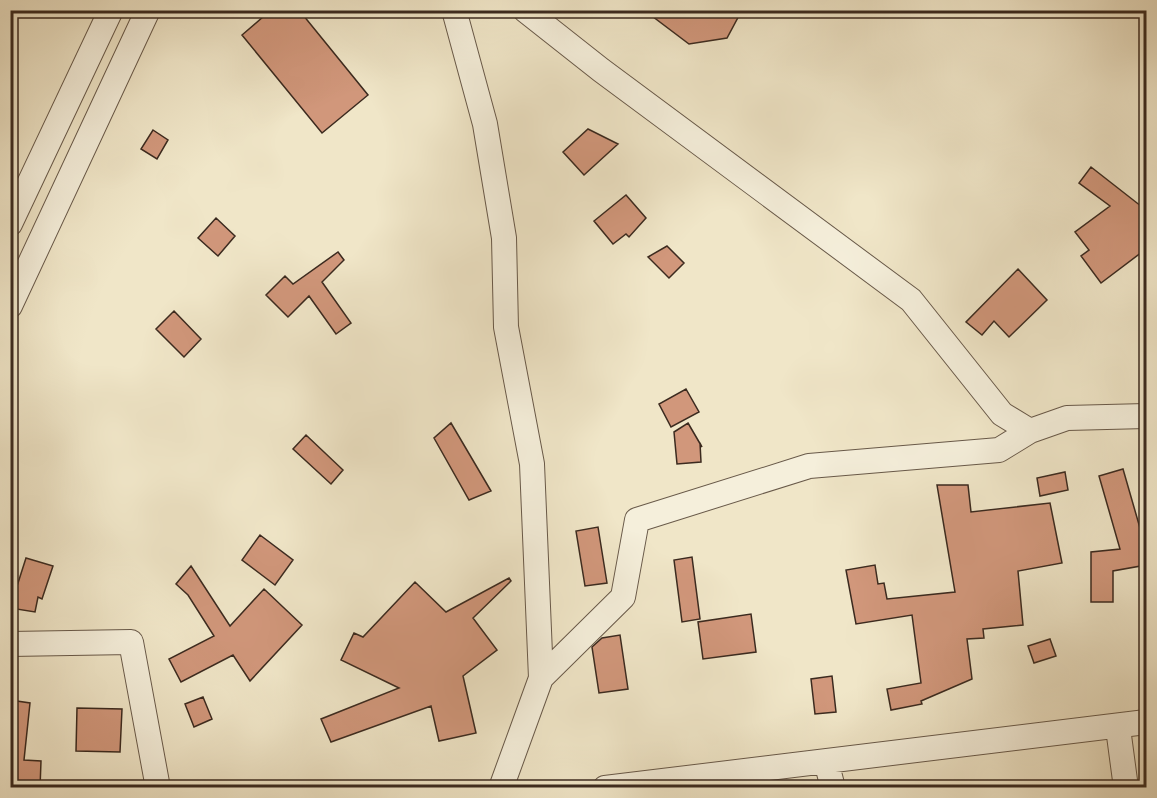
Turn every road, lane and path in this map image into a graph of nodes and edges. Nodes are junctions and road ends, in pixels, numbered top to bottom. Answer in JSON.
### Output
{"nodes":[{"id":1,"x":111,"y":10,"type":"edge"},
{"id":2,"x":148,"y":10,"type":"edge"},
{"id":3,"x":454,"y":10,"type":"edge"},
{"id":4,"x":525,"y":10,"type":"edge"},
{"id":5,"x":10,"y":224,"type":"edge"},
{"id":6,"x":10,"y":306,"type":"edge"},
{"id":7,"x":1146,"y":416,"type":"edge"},
{"id":8,"x":1030,"y":431,"type":"junction"},
{"id":9,"x":10,"y":644,"type":"edge"},
{"id":10,"x":541,"y":678,"type":"junction"},
{"id":11,"x":1146,"y":722,"type":"edge"},
{"id":12,"x":1118,"y":728,"type":"junction"},
{"id":13,"x":826,"y":761,"type":"junction"},
{"id":14,"x":158,"y":788,"type":"edge"},
{"id":15,"x":501,"y":788,"type":"edge"},
{"id":16,"x":605,"y":788,"type":"edge"},
{"id":17,"x":833,"y":788,"type":"edge"},
{"id":18,"x":1126,"y":788,"type":"edge"}],
"edges":[{"from":1,"to":5,"type":"street"},
{"from":2,"to":6,"type":"street"},
{"from":3,"to":10,"type":"street"},
{"from":4,"to":8,"type":"street"},
{"from":7,"to":8,"type":"street"},
{"from":8,"to":10,"type":"street"},
{"from":9,"to":14,"type":"street"},
{"from":10,"to":15,"type":"street"},
{"from":11,"to":12,"type":"street"},
{"from":12,"to":13,"type":"street"},
{"from":12,"to":18,"type":"street"},
{"from":13,"to":16,"type":"street"},
{"from":13,"to":17,"type":"street"}]}
